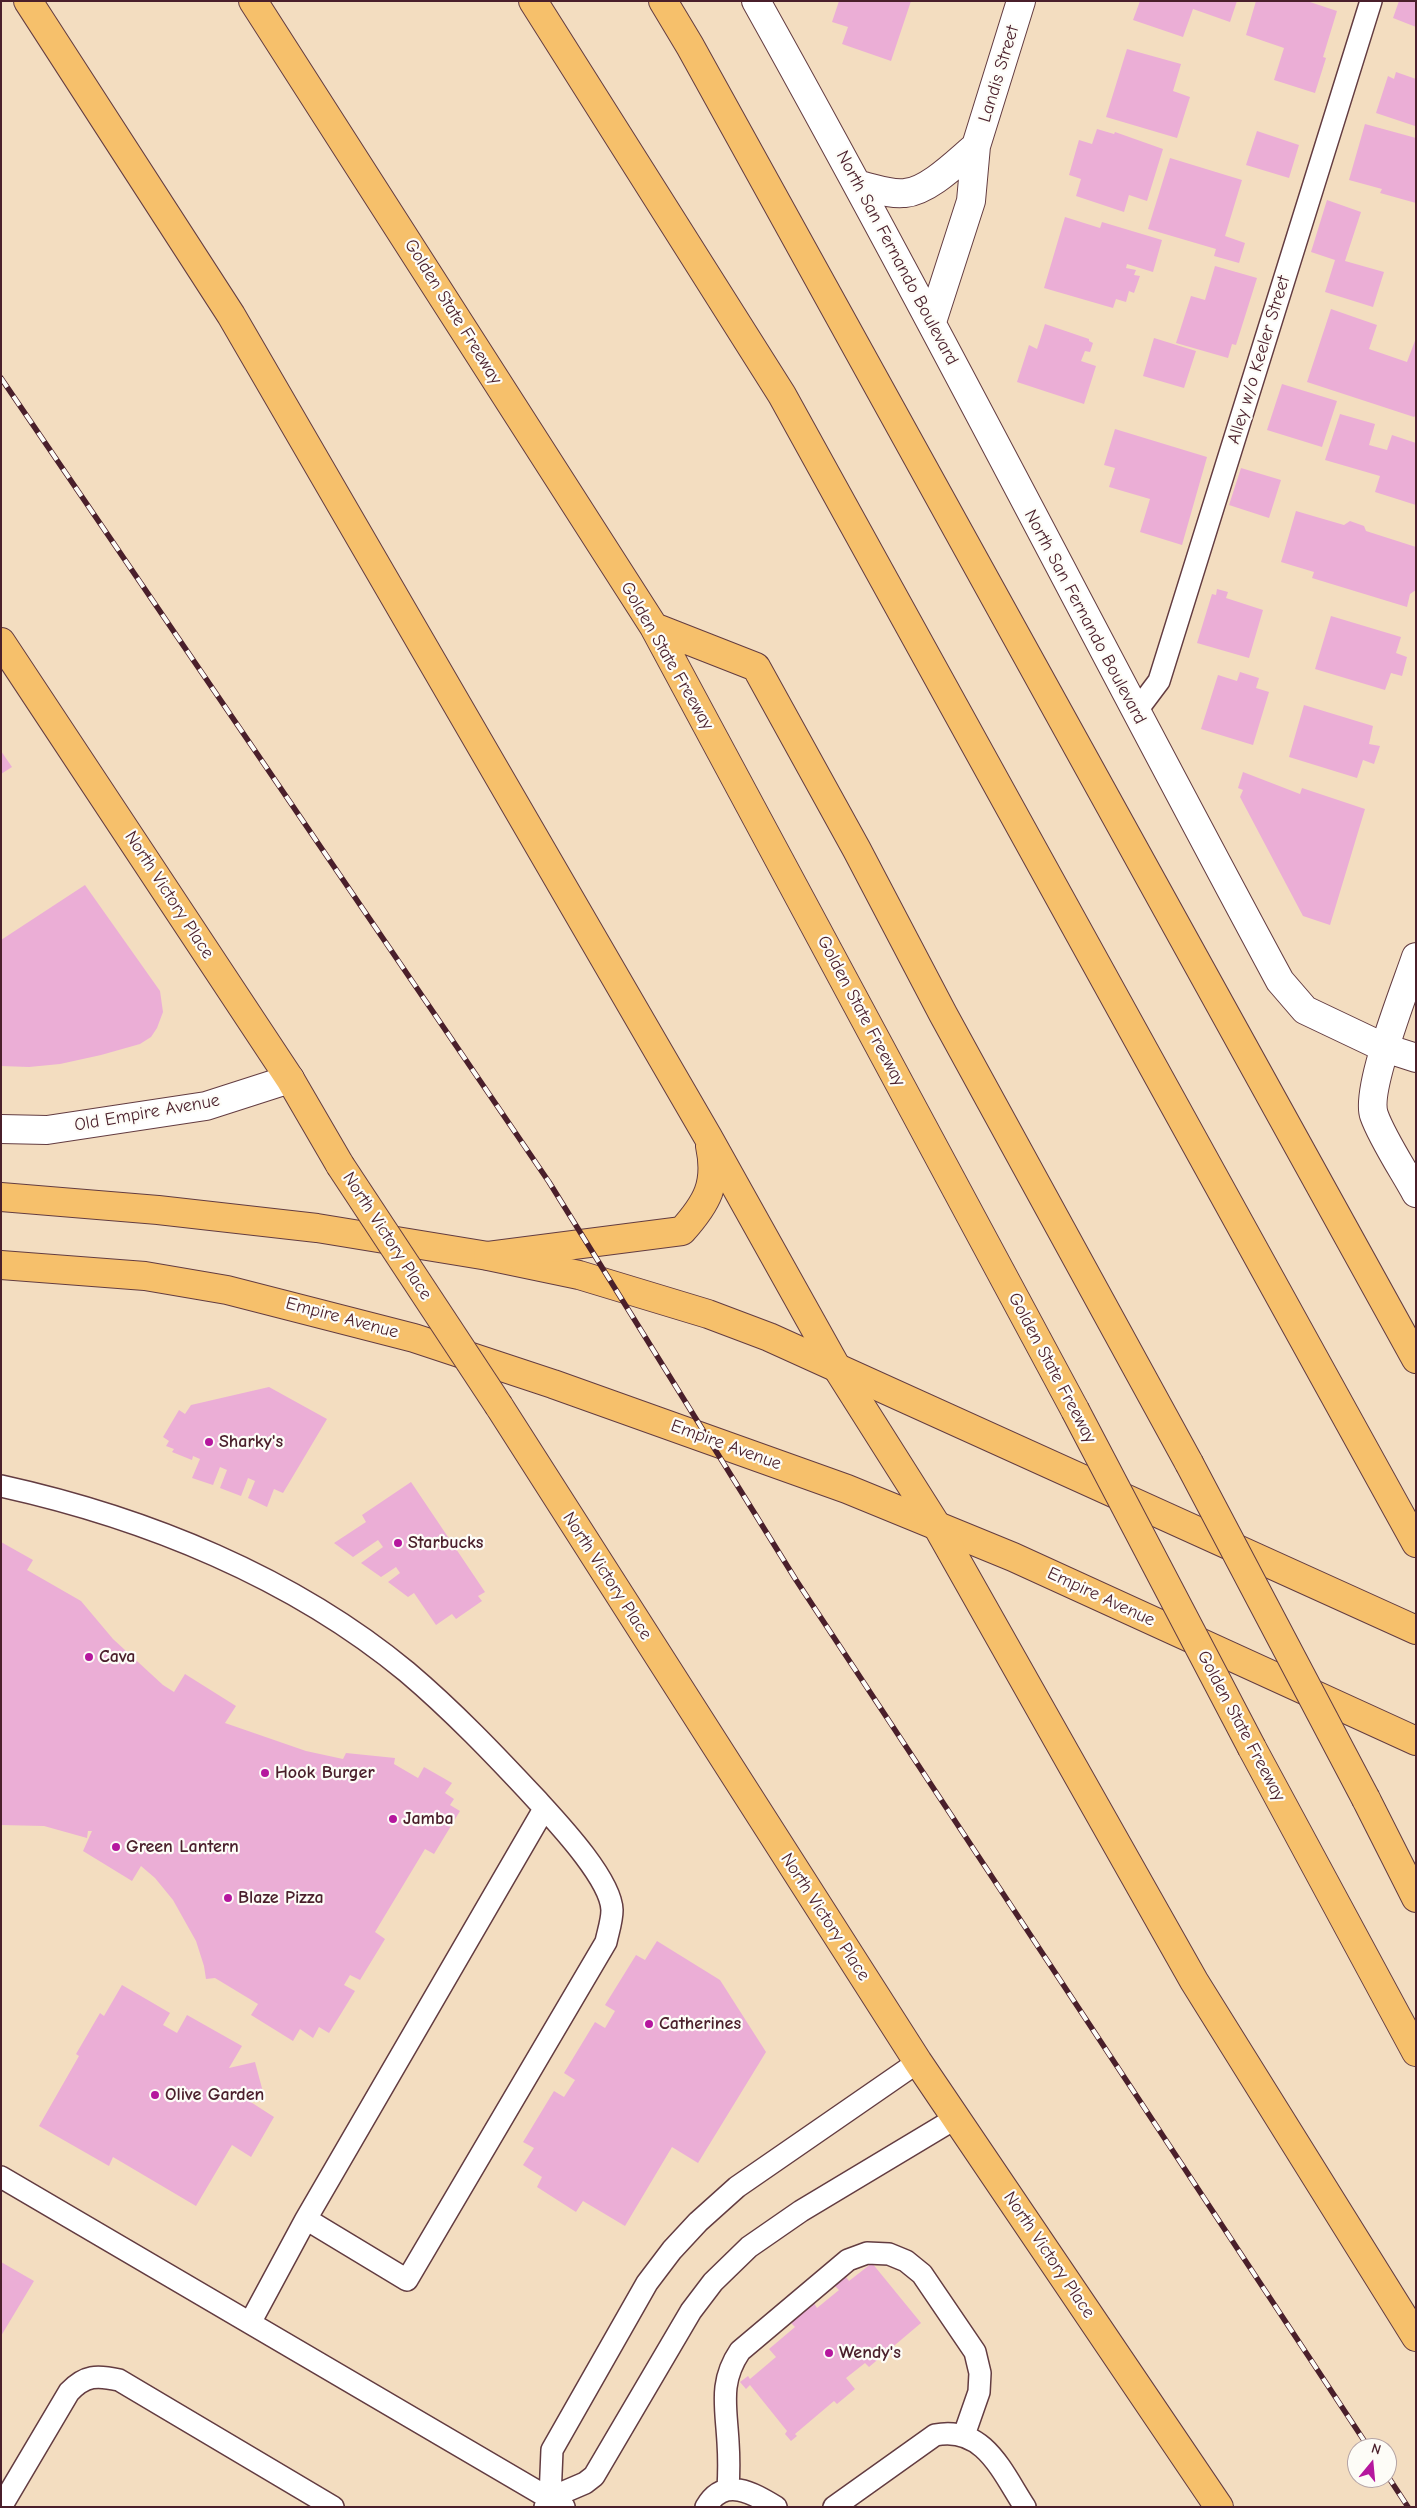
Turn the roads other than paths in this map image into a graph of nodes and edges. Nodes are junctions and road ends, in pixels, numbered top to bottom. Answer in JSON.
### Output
{"nodes":[{"id":1,"x":28,"y":1,"type":"edge"},
{"id":2,"x":253,"y":1,"type":"edge"},
{"id":3,"x":533,"y":1,"type":"edge"},
{"id":4,"x":662,"y":1,"type":"edge"},
{"id":5,"x":756,"y":1,"type":"edge"},
{"id":6,"x":1021,"y":1,"type":"edge"},
{"id":7,"x":1371,"y":1,"type":"edge"},
{"id":8,"x":976,"y":146,"type":"junction"},
{"id":9,"x":859,"y":185,"type":"junction"},
{"id":10,"x":932,"y":322,"type":"junction"},
{"id":11,"x":654,"y":627,"type":"junction"},
{"id":12,"x":1,"y":642,"type":"edge"},
{"id":13,"x":1135,"y":713,"type":"junction"},
{"id":14,"x":1416,"y":957,"type":"edge"},
{"id":15,"x":1386,"y":1048,"type":"junction"},
{"id":16,"x":1416,"y":1058,"type":"edge"},
{"id":17,"x":290,"y":1079,"type":"junction"},
{"id":18,"x":1,"y":1129,"type":"edge"},
{"id":19,"x":708,"y":1137,"type":"junction"},
{"id":20,"x":1416,"y":1193,"type":"edge"},
{"id":21,"x":1,"y":1197,"type":"edge"},
{"id":22,"x":488,"y":1256,"type":"junction"},
{"id":23,"x":1,"y":1265,"type":"edge"},
{"id":24,"x":1416,"y":1359,"type":"edge"},
{"id":25,"x":837,"y":1368,"type":"junction"},
{"id":26,"x":1,"y":1486,"type":"edge"},
{"id":27,"x":937,"y":1526,"type":"junction"},
{"id":28,"x":1410,"y":1533,"type":"edge"},
{"id":29,"x":1416,"y":1630,"type":"edge"},
{"id":30,"x":1416,"y":1741,"type":"edge"},
{"id":31,"x":544,"y":1809,"type":"junction"},
{"id":32,"x":1416,"y":1898,"type":"edge"},
{"id":33,"x":1416,"y":2052,"type":"edge"},
{"id":34,"x":918,"y":2062,"type":"junction"},
{"id":35,"x":956,"y":2118,"type":"junction"},
{"id":36,"x":1,"y":2177,"type":"edge"},
{"id":37,"x":306,"y":2219,"type":"junction"},
{"id":38,"x":250,"y":2323,"type":"junction"},
{"id":39,"x":1416,"y":2337,"type":"edge"},
{"id":40,"x":964,"y":2435,"type":"junction"},
{"id":41,"x":728,"y":2489,"type":"junction"},
{"id":42,"x":553,"y":2504,"type":"edge"},
{"id":43,"x":1,"y":2507,"type":"edge"},
{"id":44,"x":333,"y":2507,"type":"edge"},
{"id":45,"x":706,"y":2507,"type":"edge"},
{"id":46,"x":776,"y":2507,"type":"edge"},
{"id":47,"x":834,"y":2507,"type":"edge"},
{"id":48,"x":1025,"y":2507,"type":"edge"},
{"id":49,"x":1219,"y":2507,"type":"edge"}],
"edges":[{"from":1,"to":19,"type":"main road"},
{"from":2,"to":11,"type":"main road","name":"Golden State Freeway"},
{"from":3,"to":28,"type":"main road"},
{"from":4,"to":24,"type":"main road"},
{"from":5,"to":9,"type":"street","name":"North San Fernando Boulevard"},
{"from":6,"to":8,"type":"street","name":"Landis Street"},
{"from":7,"to":13,"type":"lane","name":"Alley w/o Keeler Street"},
{"from":8,"to":9,"type":"street","name":"Landis Street"},
{"from":8,"to":10,"type":"street","name":"Landis Street"},
{"from":9,"to":10,"type":"street","name":"North San Fernando Boulevard"},
{"from":10,"to":13,"type":"street","name":"North San Fernando Boulevard"},
{"from":11,"to":32,"type":"main road","bridge":true},
{"from":11,"to":33,"type":"main road","name":"Golden State Freeway","bridge":true},
{"from":12,"to":17,"type":"main road","name":"North Victory Place"},
{"from":13,"to":15,"type":"street","name":"North San Fernando Boulevard"},
{"from":14,"to":15,"type":"street"},
{"from":15,"to":16,"type":"street","name":"North San Fernando Boulevard"},
{"from":15,"to":20,"type":"street"},
{"from":17,"to":18,"type":"street","name":"Old Empire Avenue"},
{"from":17,"to":34,"type":"main road","name":"North Victory Place","bridge":true},
{"from":19,"to":22,"type":"main road"},
{"from":19,"to":25,"type":"main road"},
{"from":21,"to":22,"type":"main road"},
{"from":22,"to":25,"type":"main road"},
{"from":23,"to":27,"type":"main road","name":"Empire Avenue"},
{"from":25,"to":27,"type":"main road"},
{"from":25,"to":29,"type":"main road"},
{"from":26,"to":31,"type":"lane"},
{"from":27,"to":30,"type":"main road","name":"Empire Avenue"},
{"from":27,"to":39,"type":"main road"},
{"from":31,"to":37,"type":"lane"},
{"from":31,"to":37,"type":"lane"},
{"from":34,"to":35,"type":"main road","name":"North Victory Place"},
{"from":34,"to":42,"type":"lane"},
{"from":35,"to":42,"type":"lane"},
{"from":35,"to":49,"type":"main road","name":"North Victory Place"},
{"from":36,"to":38,"type":"lane"},
{"from":37,"to":38,"type":"lane"},
{"from":38,"to":42,"type":"lane"},
{"from":40,"to":41,"type":"lane"},
{"from":40,"to":47,"type":"lane"},
{"from":40,"to":48,"type":"lane"},
{"from":41,"to":45,"type":"lane"},
{"from":41,"to":46,"type":"lane"},
{"from":43,"to":44,"type":"lane"}]}
